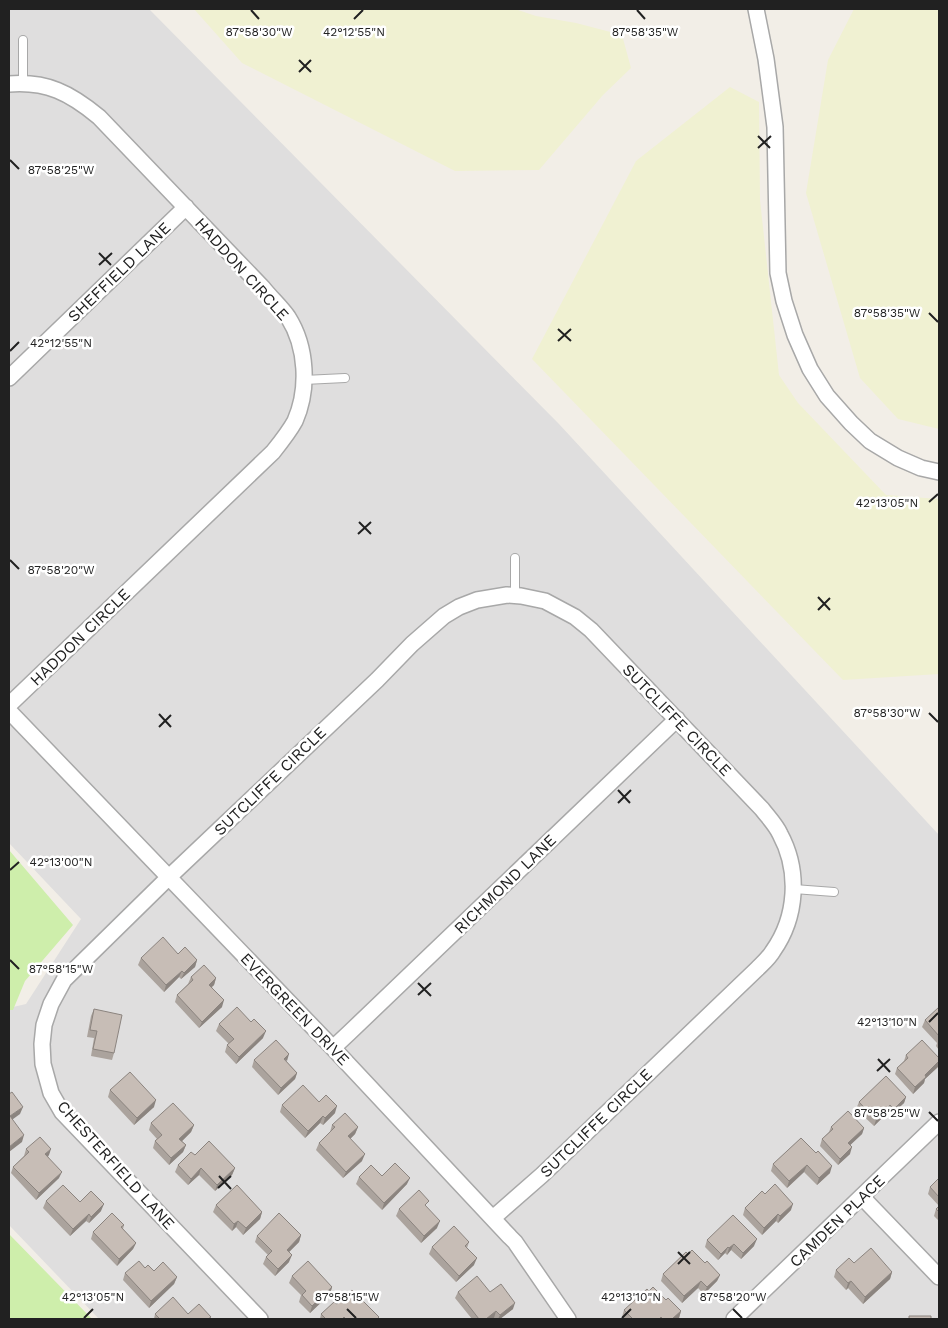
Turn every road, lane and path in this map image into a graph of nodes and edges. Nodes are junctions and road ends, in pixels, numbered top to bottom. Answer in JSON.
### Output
{"nodes":[{"id":1,"x":756,"y":9,"type":"edge"},
{"id":2,"x":23,"y":40,"type":"dead end"},
{"id":3,"x":16,"y":83,"type":"edge"},
{"id":4,"x":186,"y":207,"type":"junction"},
{"id":5,"x":9,"y":378,"type":"edge"},
{"id":6,"x":345,"y":378,"type":"dead end"},
{"id":7,"x":304,"y":380,"type":"junction"},
{"id":8,"x":939,"y":472,"type":"edge"},
{"id":9,"x":515,"y":558,"type":"dead end"},
{"id":10,"x":515,"y":596,"type":"junction"},
{"id":11,"x":9,"y":705,"type":"edge"},
{"id":12,"x":9,"y":712,"type":"edge"},
{"id":13,"x":677,"y":719,"type":"junction"},
{"id":14,"x":168,"y":878,"type":"junction"},
{"id":15,"x":794,"y":888,"type":"junction"},
{"id":16,"x":834,"y":892,"type":"dead end"},
{"id":17,"x":333,"y":1048,"type":"junction"},
{"id":18,"x":939,"y":1122,"type":"edge"},
{"id":19,"x":862,"y":1197,"type":"junction"},
{"id":20,"x":493,"y":1218,"type":"junction"},
{"id":21,"x":939,"y":1277,"type":"edge"},
{"id":22,"x":260,"y":1319,"type":"edge"},
{"id":23,"x":568,"y":1319,"type":"edge"},
{"id":24,"x":734,"y":1319,"type":"edge"}],
"edges":[{"from":1,"to":8,"type":"street"},
{"from":2,"to":3,"type":"lane"},
{"from":3,"to":4,"type":"street","name":"HADDON CIRCLE"},
{"from":4,"to":5,"type":"street","name":"SHEFFIELD LANE"},
{"from":4,"to":7,"type":"street","name":"HADDON CIRCLE"},
{"from":6,"to":7,"type":"lane"},
{"from":7,"to":11,"type":"street","name":"HADDON CIRCLE"},
{"from":9,"to":10,"type":"lane"},
{"from":10,"to":13,"type":"street","name":"SUTCLIFFE CIRCLE"},
{"from":10,"to":14,"type":"street","name":"SUTCLIFFE CIRCLE"},
{"from":12,"to":14,"type":"street","name":"EVERGREEN DRIVE"},
{"from":13,"to":15,"type":"street","name":"SUTCLIFFE CIRCLE"},
{"from":13,"to":17,"type":"street","name":"RICHMOND LANE"},
{"from":14,"to":17,"type":"street","name":"EVERGREEN DRIVE"},
{"from":14,"to":22,"type":"street","name":"CHESTERFIELD LANE"},
{"from":15,"to":16,"type":"lane"},
{"from":15,"to":20,"type":"street","name":"SUTCLIFFE CIRCLE"},
{"from":17,"to":20,"type":"street","name":"EVERGREEN DRIVE"},
{"from":18,"to":19,"type":"street","name":"CAMDEN PLACE"},
{"from":19,"to":21,"type":"street"},
{"from":19,"to":24,"type":"street","name":"CAMDEN PLACE"},
{"from":20,"to":23,"type":"street","name":"EVERGREEN DRIVE"}]}
